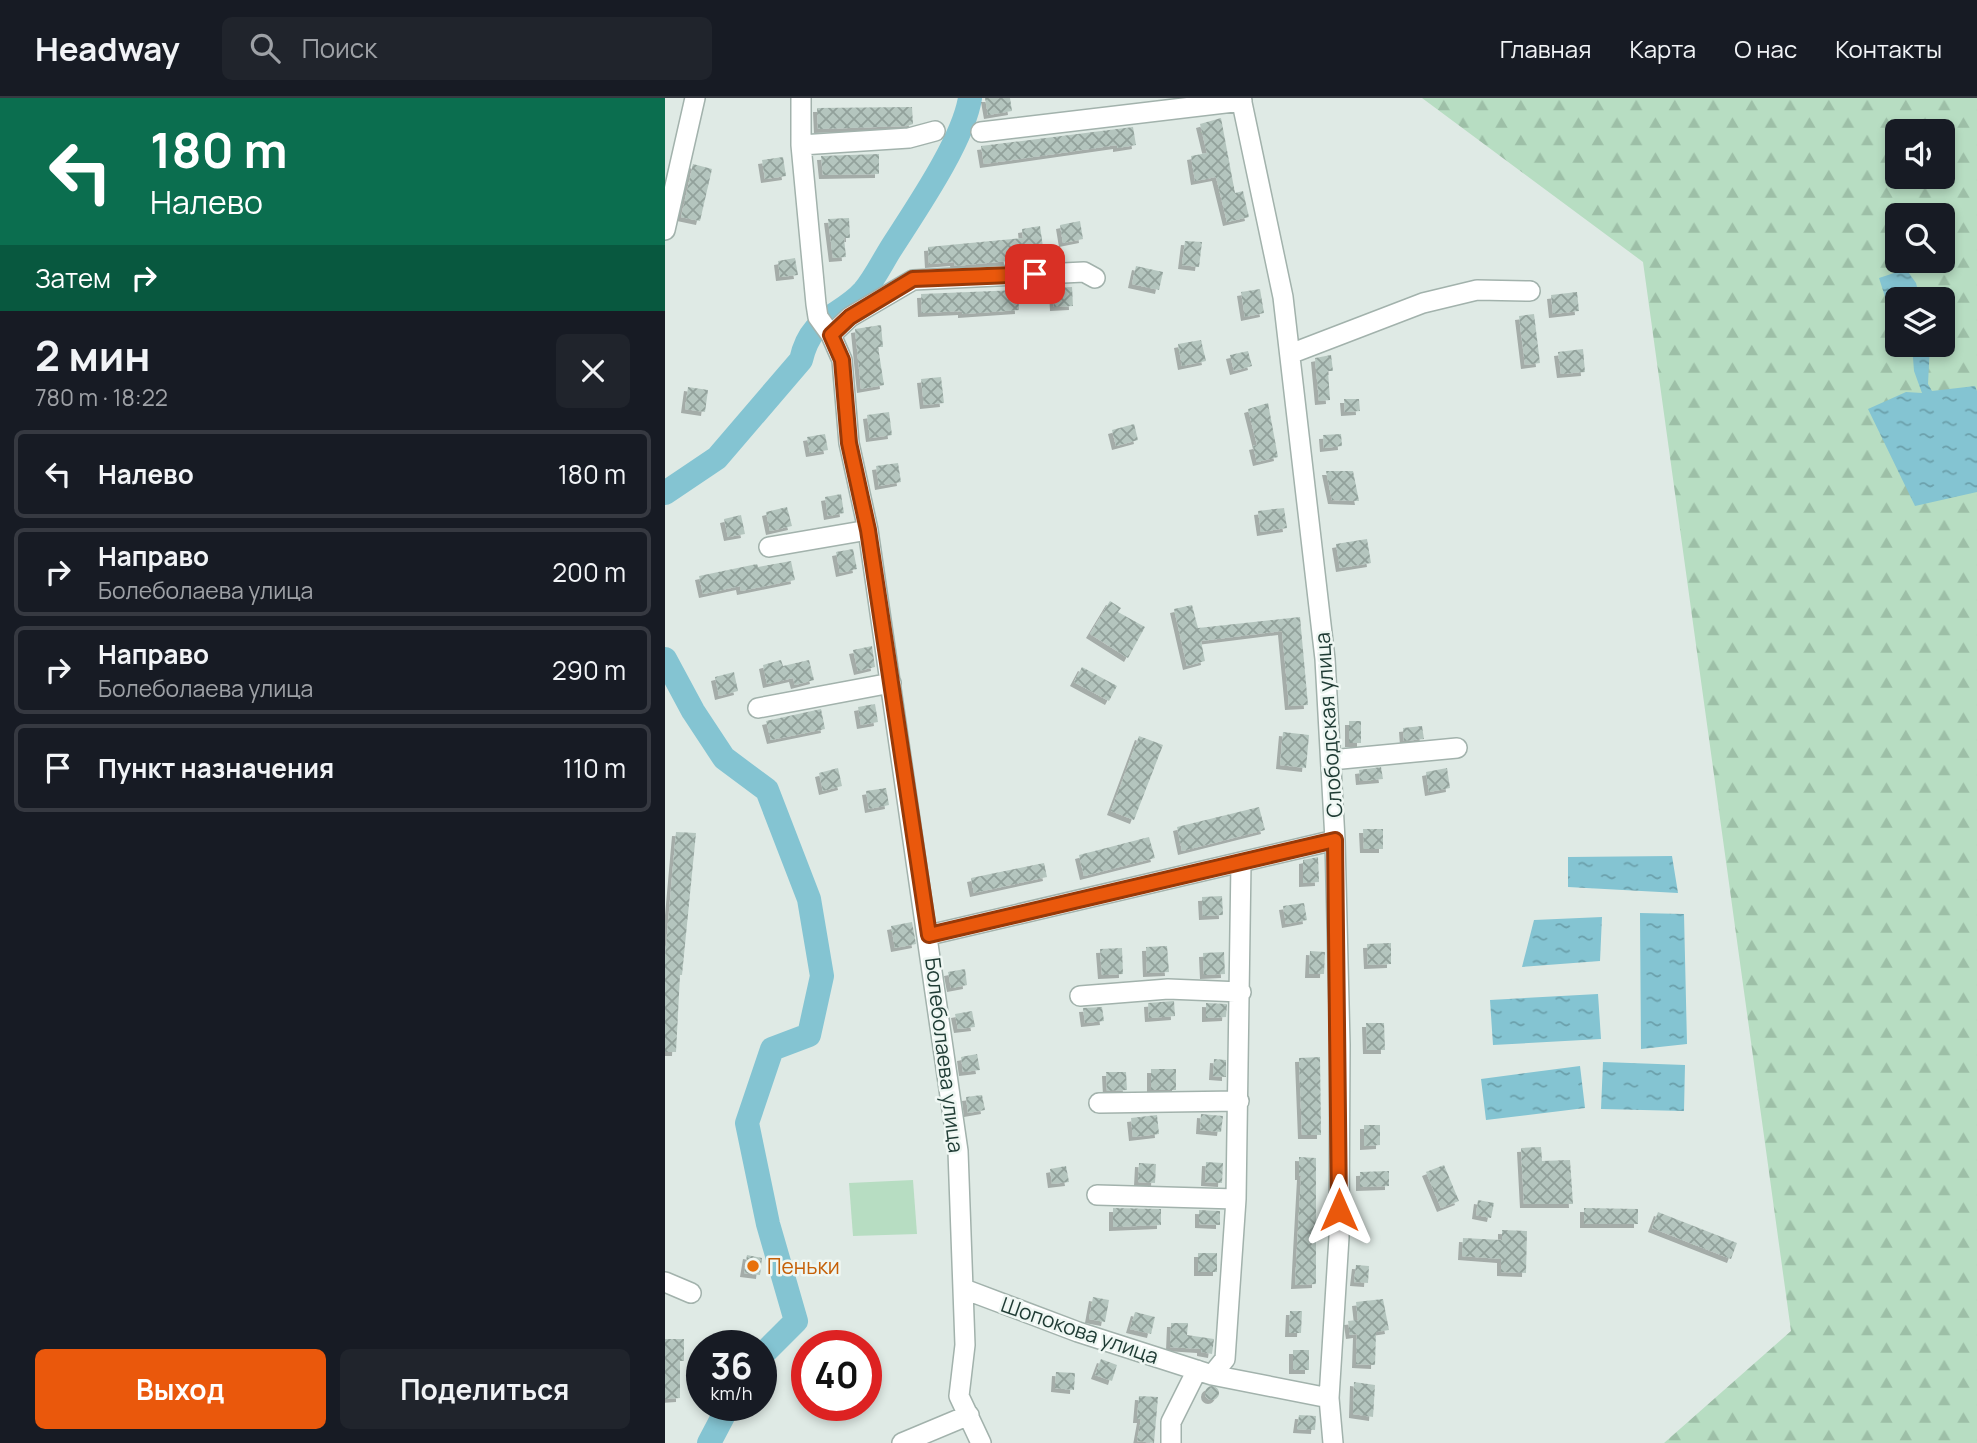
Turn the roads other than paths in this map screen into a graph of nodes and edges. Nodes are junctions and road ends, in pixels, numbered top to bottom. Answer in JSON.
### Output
{"nodes":[{"id":1,"x":695,"y":98,"type":"edge"},
{"id":2,"x":801,"y":98,"type":"edge"},
{"id":3,"x":1241,"y":99,"type":"edge"},
{"id":4,"x":935,"y":131,"type":"dead end"},
{"id":5,"x":981,"y":132,"type":"dead end"},
{"id":6,"x":801,"y":145,"type":"junction"},
{"id":7,"x":665,"y":230,"type":"edge"},
{"id":8,"x":1095,"y":278,"type":"dead end"},
{"id":9,"x":1530,"y":291,"type":"dead end"},
{"id":10,"x":831,"y":335,"type":"junction"},
{"id":11,"x":1290,"y":354,"type":"junction"},
{"id":12,"x":868,"y":530,"type":"junction"},
{"id":13,"x":769,"y":547,"type":"dead end"},
{"id":14,"x":891,"y":683,"type":"junction"},
{"id":15,"x":758,"y":708,"type":"dead end"},
{"id":16,"x":1457,"y":748,"type":"dead end"},
{"id":17,"x":1331,"y":760,"type":"junction"},
{"id":18,"x":1335,"y":840,"type":"junction"},
{"id":19,"x":1241,"y":862,"type":"junction"},
{"id":20,"x":929,"y":935,"type":"junction"},
{"id":21,"x":1241,"y":992,"type":"junction"},
{"id":22,"x":1080,"y":996,"type":"dead end"},
{"id":23,"x":1239,"y":1101,"type":"junction"},
{"id":24,"x":1099,"y":1103,"type":"dead end"},
{"id":25,"x":1097,"y":1195,"type":"dead end"},
{"id":26,"x":1236,"y":1199,"type":"junction"},
{"id":27,"x":665,"y":1282,"type":"edge"},
{"id":28,"x":964,"y":1289,"type":"junction"},
{"id":29,"x":691,"y":1293,"type":"dead end"},
{"id":30,"x":1204,"y":1373,"type":"junction"},
{"id":31,"x":1329,"y":1398,"type":"junction"},
{"id":32,"x":968,"y":1415,"type":"junction"},
{"id":33,"x":902,"y":1443,"type":"edge"},
{"id":34,"x":981,"y":1443,"type":"edge"},
{"id":35,"x":1171,"y":1443,"type":"edge"},
{"id":36,"x":1333,"y":1443,"type":"edge"}],
"edges":[{"from":1,"to":7,"type":"street"},
{"from":2,"to":6,"type":"street","name":"Болеболаева улица"},
{"from":3,"to":5,"type":"street"},
{"from":3,"to":11,"type":"street","name":"Слободская улица"},
{"from":4,"to":6,"type":"street"},
{"from":6,"to":10,"type":"street","name":"Болеболаева улица"},
{"from":8,"to":10,"type":"street"},
{"from":9,"to":11,"type":"street"},
{"from":10,"to":12,"type":"street","name":"Болеболаева улица"},
{"from":11,"to":17,"type":"street","name":"Слободская улица"},
{"from":12,"to":13,"type":"street"},
{"from":12,"to":14,"type":"street","name":"Болеболаева улица"},
{"from":14,"to":15,"type":"street"},
{"from":14,"to":20,"type":"street","name":"Болеболаева улица"},
{"from":16,"to":17,"type":"street"},
{"from":17,"to":18,"type":"street","name":"Слободская улица"},
{"from":18,"to":19,"type":"street"},
{"from":18,"to":31,"type":"street","name":"Слободская улица"},
{"from":19,"to":20,"type":"street"},
{"from":19,"to":21,"type":"street"},
{"from":20,"to":28,"type":"street","name":"Болеболаева улица"},
{"from":21,"to":22,"type":"street"},
{"from":21,"to":23,"type":"street"},
{"from":23,"to":24,"type":"street"},
{"from":23,"to":26,"type":"street"},
{"from":25,"to":26,"type":"street"},
{"from":26,"to":30,"type":"street"},
{"from":27,"to":29,"type":"street"},
{"from":28,"to":30,"type":"street","name":"Шопокова улица"},
{"from":28,"to":32,"type":"street","name":"Болеболаева улица"},
{"from":30,"to":31,"type":"street","name":"Шопокова улица"},
{"from":30,"to":35,"type":"street"},
{"from":31,"to":36,"type":"street","name":"Слободская улица"},
{"from":32,"to":33,"type":"street"},
{"from":32,"to":34,"type":"street","name":"Болеболаева улица"}]}
